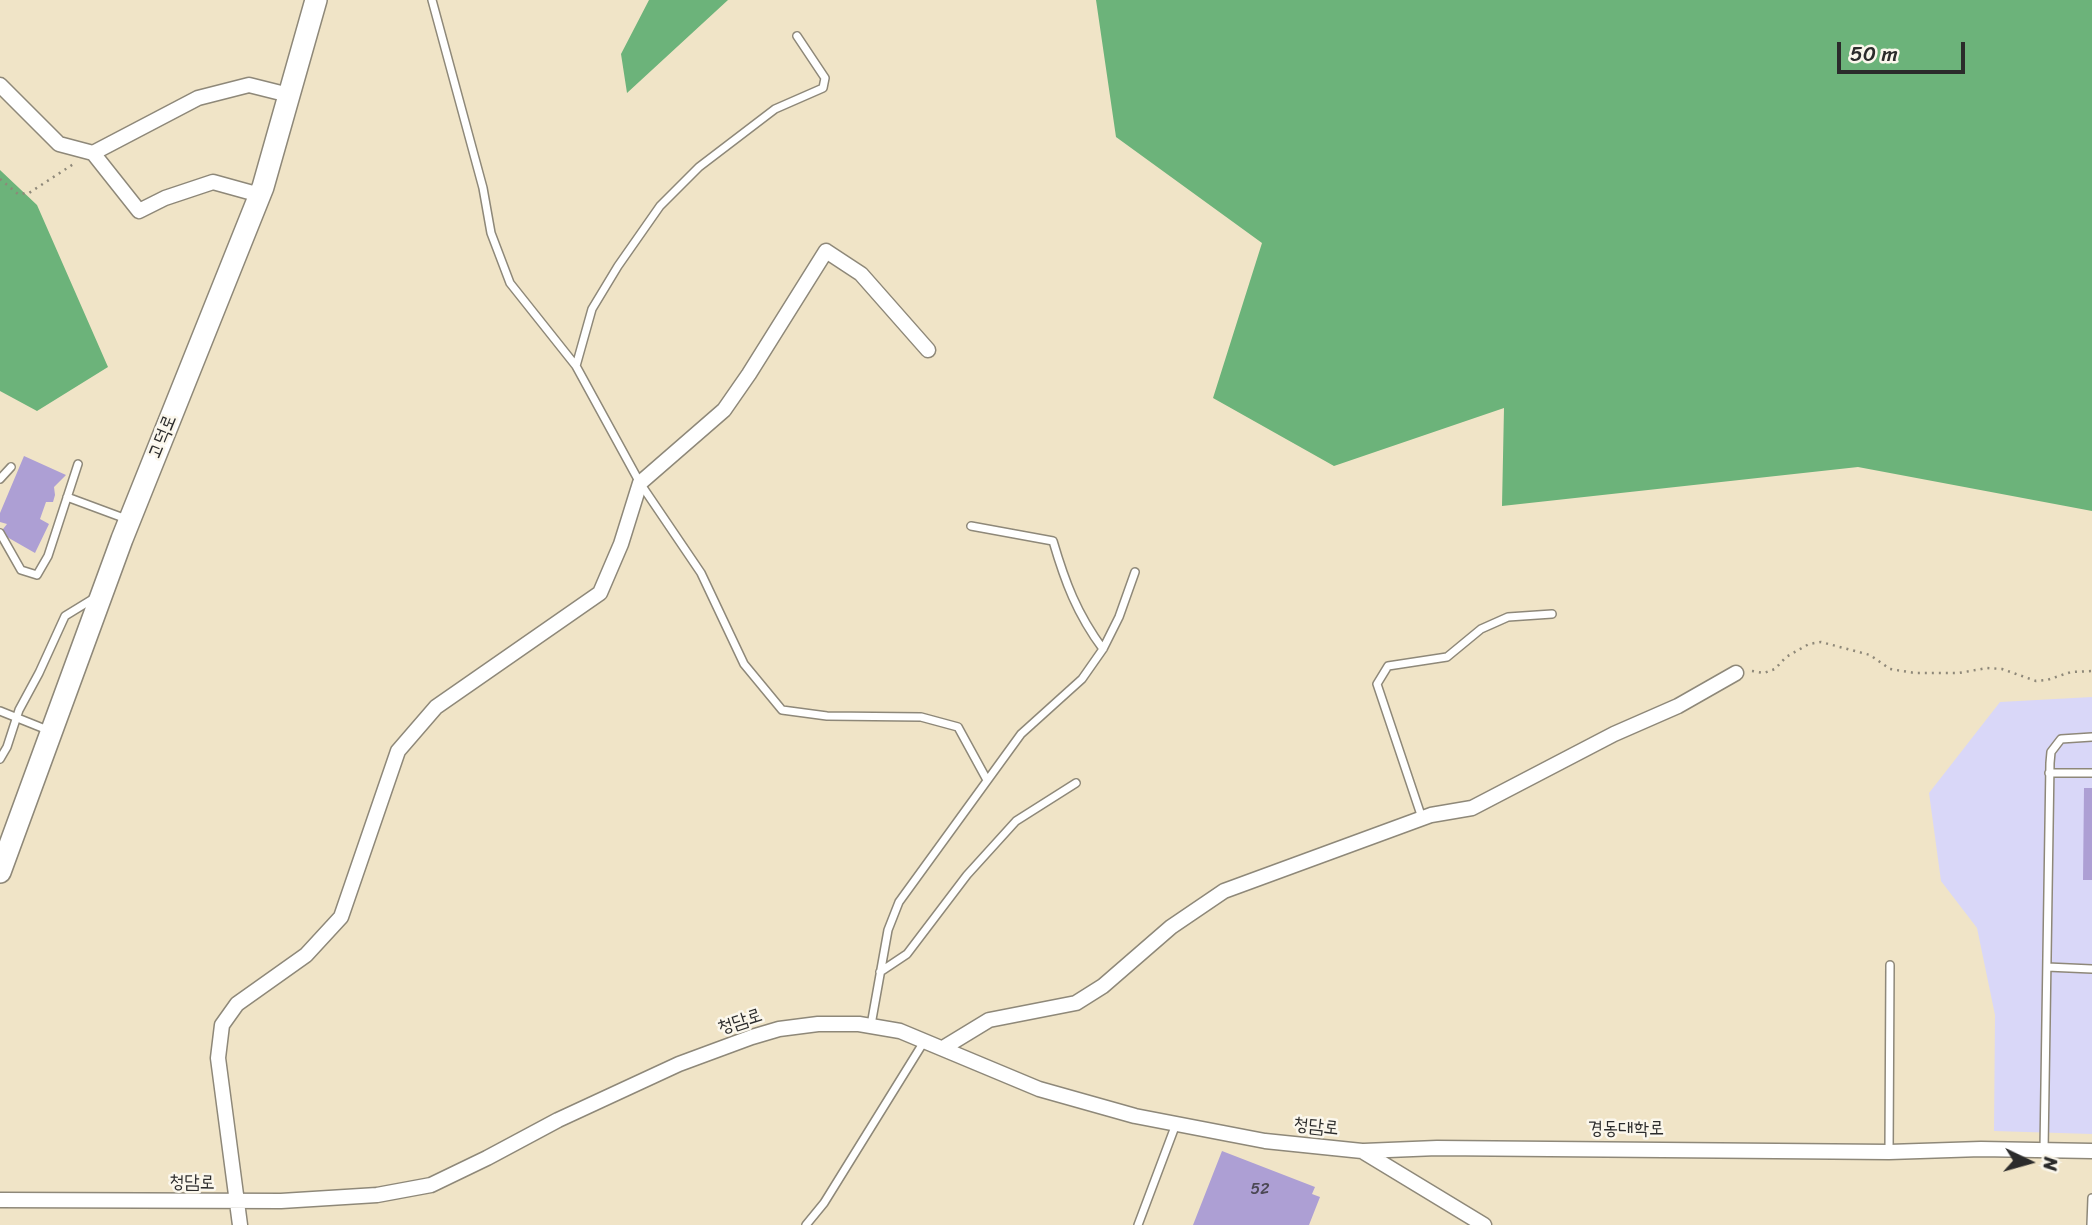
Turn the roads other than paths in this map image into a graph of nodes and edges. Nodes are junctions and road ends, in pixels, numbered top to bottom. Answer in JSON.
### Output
{"nodes":[{"id":1,"x":316,"y":0,"type":"edge"},
{"id":2,"x":432,"y":0,"type":"edge"},
{"id":3,"x":797,"y":36,"type":"dead end"},
{"id":4,"x":0,"y":85,"type":"edge"},
{"id":5,"x":289,"y":95,"type":"junction"},
{"id":6,"x":93,"y":153,"type":"junction"},
{"id":7,"x":260,"y":195,"type":"junction"},
{"id":8,"x":928,"y":349,"type":"dead end"},
{"id":9,"x":576,"y":366,"type":"junction"},
{"id":10,"x":78,"y":464,"type":"dead end"},
{"id":11,"x":11,"y":467,"type":"dead end"},
{"id":12,"x":0,"y":479,"type":"edge"},
{"id":13,"x":640,"y":483,"type":"junction"},
{"id":14,"x":67,"y":497,"type":"junction"},
{"id":15,"x":129,"y":521,"type":"junction"},
{"id":16,"x":971,"y":526,"type":"dead end"},
{"id":17,"x":0,"y":533,"type":"edge"},
{"id":18,"x":1135,"y":572,"type":"dead end"},
{"id":19,"x":102,"y":592,"type":"junction"},
{"id":20,"x":1552,"y":614,"type":"dead end"},
{"id":21,"x":1103,"y":649,"type":"junction"},
{"id":22,"x":1736,"y":674,"type":"road end"},
{"id":23,"x":0,"y":711,"type":"edge"},
{"id":24,"x":16,"y":718,"type":"junction"},
{"id":25,"x":51,"y":731,"type":"junction"},
{"id":26,"x":2092,"y":737,"type":"edge"},
{"id":27,"x":0,"y":759,"type":"edge"},
{"id":28,"x":2049,"y":773,"type":"junction"},
{"id":29,"x":2092,"y":774,"type":"edge"},
{"id":30,"x":987,"y":780,"type":"junction"},
{"id":31,"x":1076,"y":783,"type":"dead end"},
{"id":32,"x":1422,"y":818,"type":"junction"},
{"id":33,"x":0,"y":872,"type":"edge"},
{"id":34,"x":1890,"y":965,"type":"dead end"},
{"id":35,"x":2047,"y":967,"type":"junction"},
{"id":36,"x":2092,"y":969,"type":"edge"},
{"id":37,"x":880,"y":972,"type":"junction"},
{"id":38,"x":871,"y":1025,"type":"junction"},
{"id":39,"x":925,"y":1040,"type":"junction"},
{"id":40,"x":943,"y":1048,"type":"junction"},
{"id":41,"x":1177,"y":1124,"type":"junction"},
{"id":42,"x":2043,"y":1150,"type":"junction"},
{"id":43,"x":1362,"y":1151,"type":"junction"},
{"id":44,"x":2092,"y":1151,"type":"edge"},
{"id":45,"x":1889,"y":1152,"type":"junction"},
{"id":46,"x":2092,"y":1198,"type":"edge"},
{"id":47,"x":0,"y":1200,"type":"edge"},
{"id":48,"x":236,"y":1203,"type":"junction"},
{"id":49,"x":240,"y":1225,"type":"edge"},
{"id":50,"x":806,"y":1225,"type":"edge"},
{"id":51,"x":1138,"y":1225,"type":"edge"},
{"id":52,"x":1484,"y":1225,"type":"edge"},
{"id":53,"x":2091,"y":1225,"type":"edge"}],
"edges":[{"from":1,"to":5,"type":"main road","name":"고덕로"},
{"from":2,"to":9,"type":"lane"},
{"from":3,"to":9,"type":"lane"},
{"from":4,"to":6,"type":"street"},
{"from":5,"to":6,"type":"street"},
{"from":5,"to":7,"type":"main road","name":"고덕로"},
{"from":6,"to":7,"type":"street"},
{"from":7,"to":15,"type":"main road","name":"고덕로"},
{"from":8,"to":13,"type":"street"},
{"from":9,"to":13,"type":"lane"},
{"from":10,"to":14,"type":"lane"},
{"from":11,"to":12,"type":"lane"},
{"from":13,"to":30,"type":"lane"},
{"from":13,"to":48,"type":"street"},
{"from":14,"to":15,"type":"lane"},
{"from":14,"to":17,"type":"lane"},
{"from":15,"to":19,"type":"main road","name":"고덕로"},
{"from":16,"to":21,"type":"lane"},
{"from":18,"to":21,"type":"lane"},
{"from":19,"to":24,"type":"lane"},
{"from":19,"to":25,"type":"main road","name":"고덕로"},
{"from":20,"to":32,"type":"lane"},
{"from":21,"to":30,"type":"lane"},
{"from":22,"to":32,"type":"street"},
{"from":23,"to":24,"type":"lane"},
{"from":24,"to":25,"type":"lane"},
{"from":24,"to":27,"type":"lane"},
{"from":25,"to":33,"type":"main road","name":"고덕로"},
{"from":26,"to":28,"type":"lane"},
{"from":28,"to":29,"type":"lane"},
{"from":28,"to":35,"type":"lane"},
{"from":30,"to":37,"type":"lane"},
{"from":31,"to":37,"type":"lane"},
{"from":32,"to":40,"type":"street"},
{"from":34,"to":45,"type":"lane"},
{"from":35,"to":36,"type":"lane"},
{"from":35,"to":42,"type":"lane"},
{"from":37,"to":38,"type":"lane"},
{"from":38,"to":39,"type":"street","name":"청담로"},
{"from":38,"to":48,"type":"street","name":"청담로"},
{"from":39,"to":40,"type":"street","name":"청담로"},
{"from":39,"to":50,"type":"lane"},
{"from":40,"to":41,"type":"street","name":"청담로"},
{"from":41,"to":43,"type":"street","name":"청담로"},
{"from":41,"to":51,"type":"lane"},
{"from":42,"to":44,"type":"street","name":"경동대학로"},
{"from":42,"to":45,"type":"street","name":"경동대학로"},
{"from":43,"to":45,"type":"street","name":"경동대학로"},
{"from":43,"to":52,"type":"street","name":"청담로"},
{"from":46,"to":53,"type":"lane"},
{"from":47,"to":48,"type":"street","name":"청담로"},
{"from":48,"to":49,"type":"street"}]}
